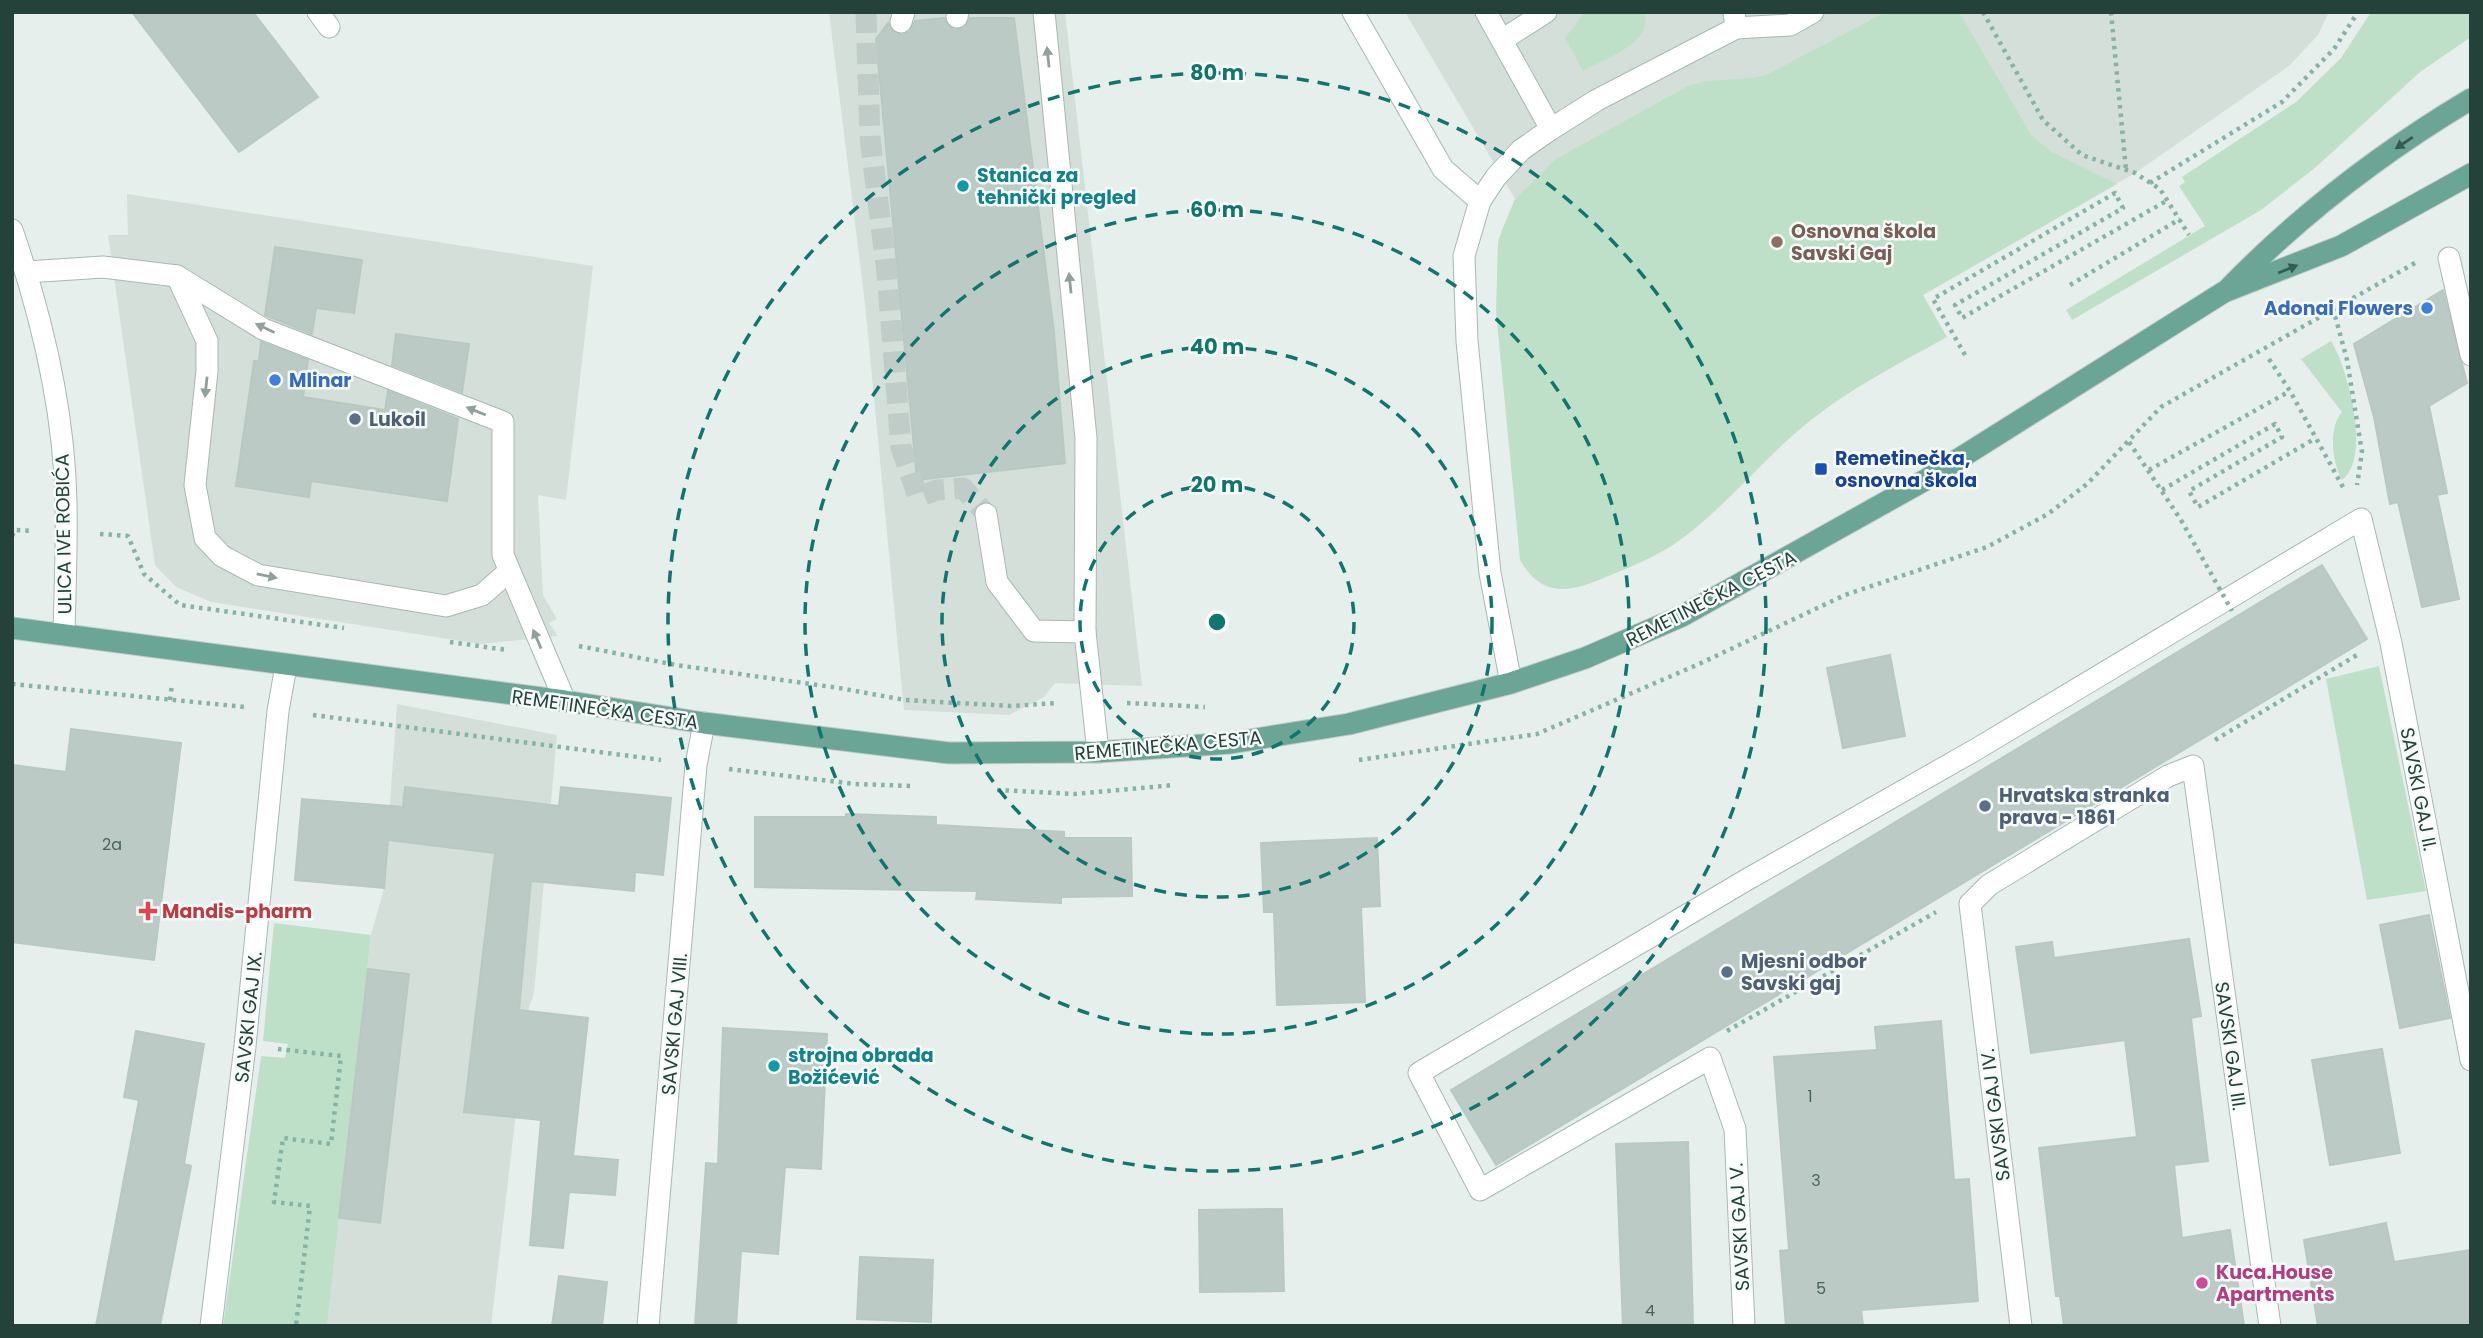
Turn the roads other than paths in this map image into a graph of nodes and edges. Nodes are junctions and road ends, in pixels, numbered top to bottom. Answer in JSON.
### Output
{"nodes":[{"id":1,"x":1044,"y":12,"type":"edge"},
{"id":2,"x":1353,"y":12,"type":"edge"},
{"id":3,"x":1486,"y":12,"type":"edge"},
{"id":4,"x":1546,"y":12,"type":"edge"},
{"id":5,"x":1813,"y":12,"type":"edge"},
{"id":6,"x":1735,"y":20,"type":"edge"},
{"id":7,"x":1502,"y":40,"type":"junction"},
{"id":8,"x":2467,"y":99,"type":"edge"},
{"id":9,"x":1551,"y":129,"type":"junction"},
{"id":10,"x":2471,"y":174,"type":"edge"},
{"id":11,"x":1480,"y":201,"type":"junction"},
{"id":12,"x":12,"y":230,"type":"edge"},
{"id":13,"x":2449,"y":258,"type":"dead end"},
{"id":14,"x":27,"y":272,"type":"junction"},
{"id":15,"x":177,"y":276,"type":"junction"},
{"id":16,"x":2224,"y":292,"type":"junction"},
{"id":17,"x":2471,"y":355,"type":"edge"},
{"id":18,"x":986,"y":514,"type":"tunnel mouth"},
{"id":19,"x":508,"y":572,"type":"junction"},
{"id":20,"x":12,"y":628,"type":"edge"},
{"id":21,"x":1085,"y":632,"type":"junction"},
{"id":22,"x":64,"y":634,"type":"junction"},
{"id":23,"x":286,"y":666,"type":"junction"},
{"id":24,"x":1511,"y":684,"type":"junction"},
{"id":25,"x":565,"y":701,"type":"junction"},
{"id":26,"x":704,"y":723,"type":"junction"},
{"id":27,"x":1098,"y":752,"type":"junction"},
{"id":28,"x":1970,"y":904,"type":"joint"},
{"id":29,"x":1710,"y":1058,"type":"joint"},
{"id":30,"x":2471,"y":1060,"type":"edge"},
{"id":31,"x":211,"y":1326,"type":"edge"},
{"id":32,"x":648,"y":1326,"type":"edge"},
{"id":33,"x":1744,"y":1326,"type":"edge"},
{"id":34,"x":2021,"y":1326,"type":"edge"},
{"id":35,"x":2270,"y":1326,"type":"edge"}],
"edges":[{"from":21,"to":1,"type":"street","one_way":true},
{"from":2,"to":11,"type":"street"},
{"from":3,"to":7,"type":"street"},
{"from":4,"to":7,"type":"street"},
{"from":5,"to":6,"type":"street"},
{"from":6,"to":9,"type":"street"},
{"from":7,"to":9,"type":"street"},
{"from":8,"to":16,"type":"main road","name":"REMETINEČKA CESTA","one_way":true},
{"from":9,"to":11,"type":"street"},
{"from":16,"to":10,"type":"main road","name":"REMETINEČKA CESTA","one_way":true},
{"from":11,"to":24,"type":"street"},
{"from":12,"to":14,"type":"street","name":"ULICA IVE ROBIĆA"},
{"from":13,"to":17,"type":"street"},
{"from":14,"to":15,"type":"street"},
{"from":14,"to":22,"type":"street","name":"ULICA IVE ROBIĆA"},
{"from":19,"to":15,"type":"street","one_way":true},
{"from":15,"to":19,"type":"street","one_way":true},
{"from":16,"to":24,"type":"main road","name":"REMETINEČKA CESTA"},
{"from":18,"to":21,"type":"street"},
{"from":25,"to":19,"type":"street","one_way":true},
{"from":20,"to":22,"type":"main road","name":"REMETINEČKA CESTA"},
{"from":21,"to":27,"type":"street"},
{"from":22,"to":23,"type":"main road","name":"REMETINEČKA CESTA"},
{"from":23,"to":25,"type":"main road","name":"REMETINEČKA CESTA"},
{"from":23,"to":31,"type":"street","name":"SAVSKI GAJ IX."},
{"from":24,"to":27,"type":"main road","name":"REMETINEČKA CESTA"},
{"from":25,"to":26,"type":"main road","name":"REMETINEČKA CESTA"},
{"from":26,"to":27,"type":"main road","name":"REMETINEČKA CESTA"},
{"from":26,"to":32,"type":"street","name":"SAVSKI GAJ VIII."},
{"from":28,"to":34,"type":"street","name":"SAVSKI GAJ IV."},
{"from":28,"to":35,"type":"street","name":"SAVSKI GAJ III."},
{"from":29,"to":30,"type":"street","name":"SAVSKI GAJ II."},
{"from":29,"to":33,"type":"street","name":"SAVSKI GAJ V."}]}
